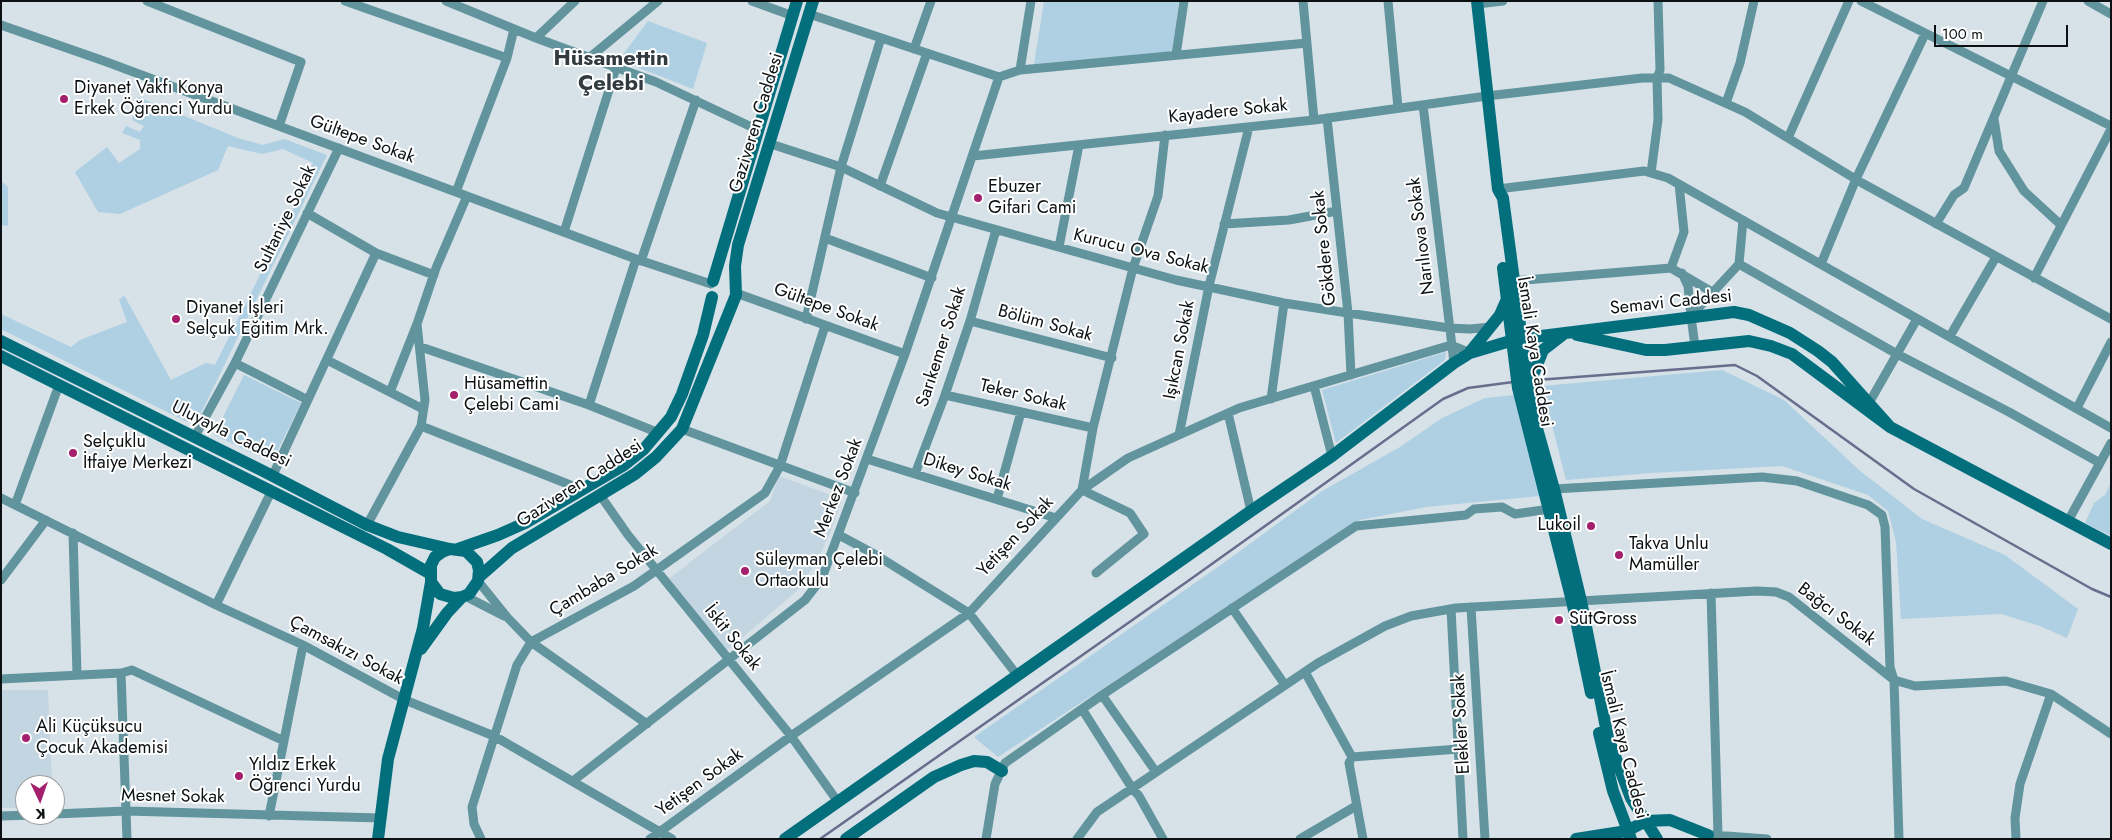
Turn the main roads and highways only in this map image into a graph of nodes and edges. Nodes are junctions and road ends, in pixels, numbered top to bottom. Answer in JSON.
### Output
{"nodes":[{"id":1,"x":797,"y":1,"type":"edge"},
{"id":2,"x":813,"y":1,"type":"edge"},
{"id":3,"x":1477,"y":3,"type":"edge"},
{"id":4,"x":1498,"y":189,"type":"junction"},
{"id":5,"x":712,"y":287,"type":"junction"},
{"id":6,"x":735,"y":293,"type":"junction"},
{"id":7,"x":1507,"y":299,"type":"junction"},
{"id":8,"x":1565,"y":333,"type":"junction"},
{"id":9,"x":1517,"y":339,"type":"junction"},
{"id":10,"x":1,"y":342,"type":"edge"},
{"id":11,"x":1470,"y":353,"type":"junction"},
{"id":12,"x":1,"y":356,"type":"edge"},
{"id":13,"x":1528,"y":387,"type":"junction"},
{"id":14,"x":1890,"y":427,"type":"junction"},
{"id":15,"x":2111,"y":544,"type":"edge"},
{"id":16,"x":454,"y":549,"type":"junction"},
{"id":17,"x":430,"y":577,"type":"junction"},
{"id":18,"x":479,"y":579,"type":"junction"},
{"id":19,"x":463,"y":596,"type":"junction"},
{"id":20,"x":1577,"y":601,"type":"junction"},
{"id":21,"x":417,"y":656,"type":"junction"},
{"id":22,"x":1002,"y":770,"type":"road end"},
{"id":23,"x":1646,"y":821,"type":"junction"},
{"id":24,"x":1629,"y":835,"type":"edge"},
{"id":25,"x":378,"y":839,"type":"edge"},
{"id":26,"x":786,"y":839,"type":"edge"},
{"id":27,"x":846,"y":839,"type":"edge"},
{"id":28,"x":1576,"y":839,"type":"edge"},
{"id":29,"x":1657,"y":839,"type":"edge"},
{"id":30,"x":1695,"y":839,"type":"edge"}],
"edges":[{"from":1,"to":5,"type":"main road","name":"Gaziveren Caddesi"},
{"from":2,"to":6,"type":"main road","name":"Gaziveren Caddesi"},
{"from":3,"to":4,"type":"main road","name":"İsmali Kaya Caddesi"},
{"from":4,"to":7,"type":"main road","name":"İsmali Kaya Caddesi"},
{"from":4,"to":9,"type":"main road","name":"İsmali Kaya Caddesi"},
{"from":5,"to":6,"type":"main road"},
{"from":5,"to":6,"type":"main road"},
{"from":5,"to":16,"type":"main road","name":"Gaziveren Caddesi"},
{"from":6,"to":18,"type":"main road","name":"Gaziveren Caddesi"},
{"from":7,"to":9,"type":"main road","name":"İsmali Kaya Caddesi"},
{"from":7,"to":11,"type":"main road"},
{"from":8,"to":9,"type":"main road","name":"Semavi Caddesi"},
{"from":8,"to":13,"type":"main road"},
{"from":8,"to":14,"type":"main road","name":"Semavi Caddesi"},
{"from":8,"to":14,"type":"main road","name":"Semavi Caddesi"},
{"from":9,"to":11,"type":"main road","name":"Semavi Caddesi"},
{"from":9,"to":13,"type":"main road","name":"İsmali Kaya Caddesi"},
{"from":9,"to":20,"type":"main road","name":"İsmali Kaya Caddesi"},
{"from":10,"to":16,"type":"main road","name":"Uluyayla Caddesi"},
{"from":11,"to":26,"type":"main road"},
{"from":12,"to":17,"type":"main road","name":"Uluyayla Caddesi"},
{"from":13,"to":20,"type":"main road","name":"İsmali Kaya Caddesi"},
{"from":14,"to":15,"type":"main road","name":"Semavi Caddesi"},
{"from":16,"to":17,"type":"main road"},
{"from":16,"to":18,"type":"main road"},
{"from":17,"to":19,"type":"main road"},
{"from":17,"to":21,"type":"main road"},
{"from":18,"to":19,"type":"main road"},
{"from":19,"to":21,"type":"main road"},
{"from":20,"to":23,"type":"main road","name":"İsmali Kaya Caddesi"},
{"from":20,"to":24,"type":"main road","name":"İsmali Kaya Caddesi"},
{"from":21,"to":25,"type":"main road"},
{"from":22,"to":27,"type":"main road"},
{"from":23,"to":24,"type":"main road"},
{"from":23,"to":29,"type":"main road","name":"İsmali Kaya Caddesi"},
{"from":23,"to":30,"type":"main road"},
{"from":24,"to":28,"type":"main road"}]}
